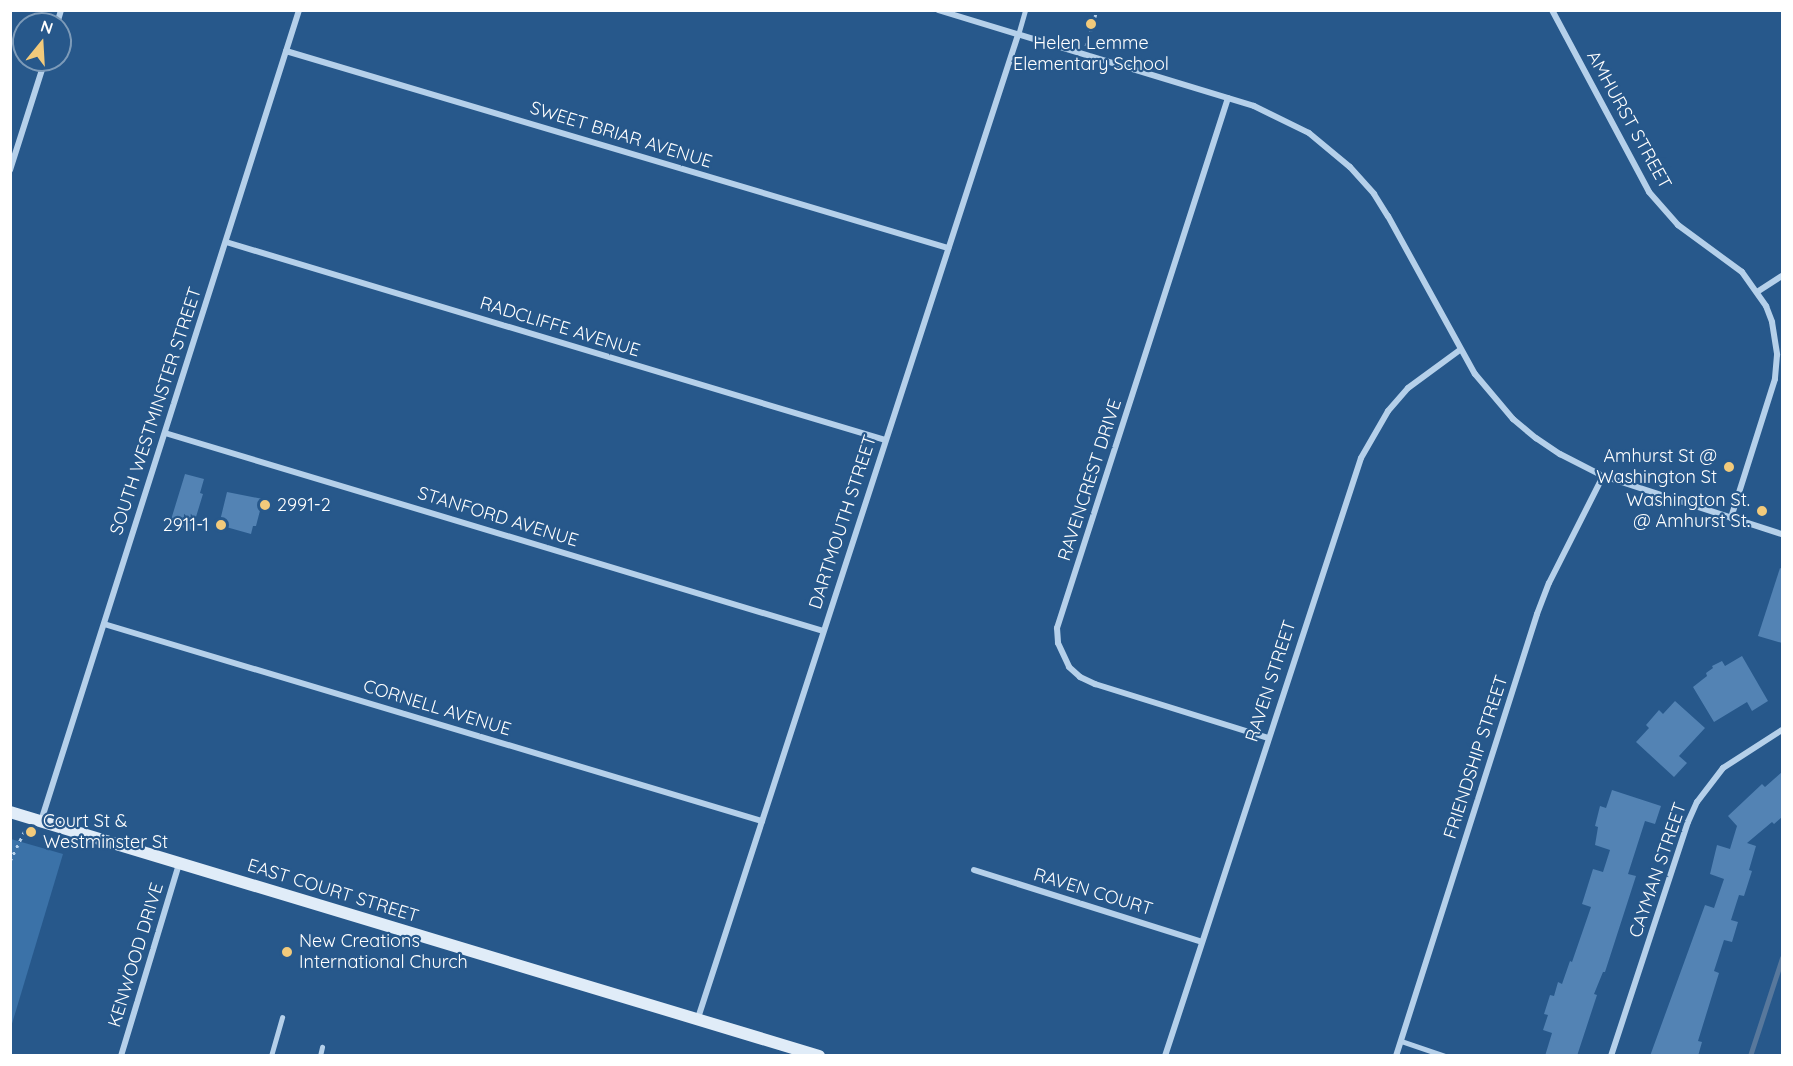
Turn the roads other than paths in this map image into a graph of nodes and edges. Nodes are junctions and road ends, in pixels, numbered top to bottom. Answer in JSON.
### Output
{"nodes":[{"id":1,"x":299,"y":10,"type":"edge"},
{"id":2,"x":938,"y":10,"type":"edge"},
{"id":3,"x":1025,"y":10,"type":"edge"},
{"id":4,"x":1552,"y":10,"type":"edge"},
{"id":5,"x":1018,"y":35,"type":"junction"},
{"id":6,"x":286,"y":51,"type":"junction"},
{"id":7,"x":41,"y":72,"type":"edge"},
{"id":8,"x":1228,"y":98,"type":"junction"},
{"id":9,"x":10,"y":170,"type":"edge"},
{"id":10,"x":225,"y":242,"type":"junction"},
{"id":11,"x":948,"y":248,"type":"junction"},
{"id":12,"x":1782,"y":276,"type":"edge"},
{"id":13,"x":1757,"y":292,"type":"junction"},
{"id":14,"x":1460,"y":350,"type":"junction"},
{"id":15,"x":1779,"y":380,"type":"edge"},
{"id":16,"x":165,"y":433,"type":"junction"},
{"id":17,"x":885,"y":440,"type":"junction"},
{"id":18,"x":1603,"y":476,"type":"junction"},
{"id":19,"x":1731,"y":518,"type":"junction"},
{"id":20,"x":1782,"y":534,"type":"edge"},
{"id":21,"x":104,"y":624,"type":"junction"},
{"id":22,"x":823,"y":631,"type":"junction"},
{"id":23,"x":1782,"y":730,"type":"edge"},
{"id":24,"x":1268,"y":738,"type":"junction"},
{"id":25,"x":10,"y":812,"type":"edge"},
{"id":26,"x":41,"y":821,"type":"junction"},
{"id":27,"x":762,"y":821,"type":"junction"},
{"id":28,"x":179,"y":864,"type":"junction"},
{"id":29,"x":974,"y":870,"type":"dead end"},
{"id":30,"x":1202,"y":942,"type":"junction"},
{"id":31,"x":282,"y":1018,"type":"dead end"},
{"id":32,"x":698,"y":1018,"type":"junction"},
{"id":33,"x":1401,"y":1041,"type":"junction"},
{"id":34,"x":322,"y":1047,"type":"dead end"},
{"id":35,"x":121,"y":1056,"type":"edge"},
{"id":36,"x":271,"y":1056,"type":"edge"},
{"id":37,"x":320,"y":1056,"type":"edge"},
{"id":38,"x":819,"y":1056,"type":"edge"},
{"id":39,"x":1165,"y":1056,"type":"edge"},
{"id":40,"x":1396,"y":1056,"type":"edge"},
{"id":41,"x":1445,"y":1056,"type":"edge"},
{"id":42,"x":1611,"y":1056,"type":"edge"}],
"edges":[{"from":1,"to":6,"type":"street","name":"SOUTH WESTMINSTER STREET"},
{"from":2,"to":5,"type":"street"},
{"from":3,"to":5,"type":"lane"},
{"from":4,"to":13,"type":"street","name":"AMHURST STREET"},
{"from":5,"to":8,"type":"street"},
{"from":5,"to":11,"type":"street","name":"DARTMOUTH STREET"},
{"from":6,"to":10,"type":"street","name":"SOUTH WESTMINSTER STREET"},
{"from":6,"to":11,"type":"street","name":"SWEET BRIAR AVENUE"},
{"from":7,"to":9,"type":"street"},
{"from":8,"to":14,"type":"street"},
{"from":8,"to":24,"type":"street","name":"RAVENCREST DRIVE"},
{"from":10,"to":16,"type":"street","name":"SOUTH WESTMINSTER STREET"},
{"from":10,"to":17,"type":"street","name":"RADCLIFFE AVENUE"},
{"from":11,"to":17,"type":"street","name":"DARTMOUTH STREET"},
{"from":12,"to":13,"type":"street"},
{"from":13,"to":15,"type":"street","name":"AMHURST STREET"},
{"from":14,"to":18,"type":"street"},
{"from":14,"to":24,"type":"street","name":"RAVEN STREET"},
{"from":15,"to":19,"type":"street","name":"AMHURST STREET"},
{"from":16,"to":21,"type":"street","name":"SOUTH WESTMINSTER STREET"},
{"from":16,"to":22,"type":"street","name":"STANFORD AVENUE"},
{"from":17,"to":22,"type":"street","name":"DARTMOUTH STREET"},
{"from":18,"to":19,"type":"street"},
{"from":18,"to":33,"type":"street","name":"FRIENDSHIP STREET"},
{"from":19,"to":20,"type":"street"},
{"from":21,"to":26,"type":"street","name":"SOUTH WESTMINSTER STREET"},
{"from":21,"to":27,"type":"street","name":"CORNELL AVENUE"},
{"from":22,"to":27,"type":"street","name":"DARTMOUTH STREET"},
{"from":23,"to":42,"type":"street","name":"CAYMAN STREET"},
{"from":24,"to":30,"type":"street","name":"RAVEN STREET"},
{"from":25,"to":26,"type":"street","name":"EAST COURT STREET"},
{"from":26,"to":28,"type":"street","name":"EAST COURT STREET"},
{"from":27,"to":32,"type":"street","name":"DARTMOUTH STREET"},
{"from":28,"to":32,"type":"street","name":"EAST COURT STREET"},
{"from":28,"to":35,"type":"street","name":"KENWOOD DRIVE"},
{"from":29,"to":30,"type":"street","name":"RAVEN COURT"},
{"from":30,"to":39,"type":"street","name":"RAVEN STREET"},
{"from":31,"to":36,"type":"lane"},
{"from":32,"to":38,"type":"street","name":"EAST COURT STREET"},
{"from":33,"to":40,"type":"street","name":"FRIENDSHIP STREET"},
{"from":33,"to":41,"type":"lane"},
{"from":34,"to":37,"type":"lane"}]}
